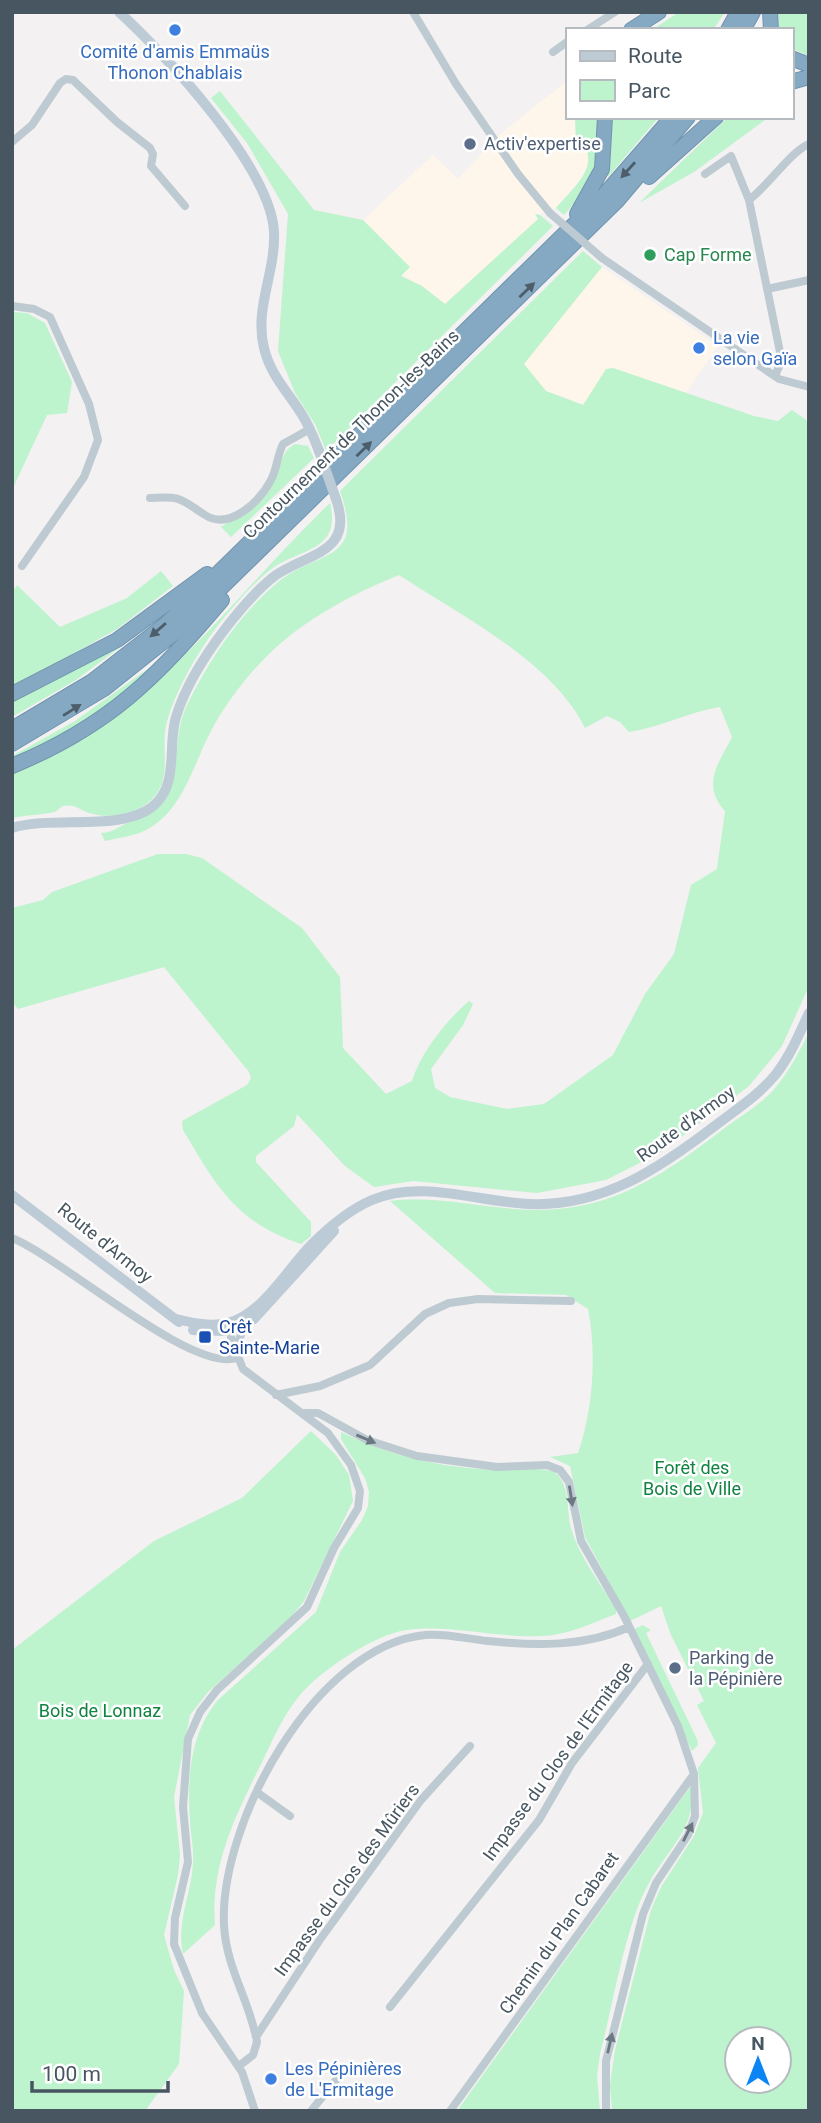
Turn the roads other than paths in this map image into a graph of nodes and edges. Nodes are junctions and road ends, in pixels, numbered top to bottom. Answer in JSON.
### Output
{"nodes":[{"id":1,"x":119,"y":12,"type":"edge"},
{"id":2,"x":413,"y":12,"type":"edge"},
{"id":3,"x":615,"y":12,"type":"edge"},
{"id":4,"x":659,"y":12,"type":"edge"},
{"id":5,"x":738,"y":12,"type":"edge"},
{"id":6,"x":753,"y":12,"type":"edge"},
{"id":7,"x":590,"y":28,"type":"edge"},
{"id":8,"x":634,"y":28,"type":"edge"},
{"id":9,"x":729,"y":28,"type":"edge"},
{"id":10,"x":744,"y":28,"type":"edge"},
{"id":11,"x":566,"y":43,"type":"edge"},
{"id":12,"x":553,"y":52,"type":"dead end"},
{"id":13,"x":605,"y":119,"type":"edge"},
{"id":14,"x":669,"y":119,"type":"edge"},
{"id":15,"x":686,"y":119,"type":"edge"},
{"id":16,"x":714,"y":119,"type":"edge"},
{"id":17,"x":12,"y":142,"type":"edge"},
{"id":18,"x":809,"y":144,"type":"edge"},
{"id":19,"x":705,"y":174,"type":"dead end"},
{"id":20,"x":749,"y":200,"type":"junction"},
{"id":21,"x":185,"y":206,"type":"dead end"},
{"id":22,"x":597,"y":221,"type":"junction"},
{"id":23,"x":563,"y":236,"type":"junction"},
{"id":24,"x":809,"y":280,"type":"edge"},
{"id":25,"x":767,"y":289,"type":"junction"},
{"id":26,"x":12,"y":306,"type":"edge"},
{"id":27,"x":775,"y":376,"type":"junction"},
{"id":28,"x":809,"y":387,"type":"edge"},
{"id":29,"x":310,"y":429,"type":"junction"},
{"id":30,"x":150,"y":498,"type":"dead end"},
{"id":31,"x":280,"y":531,"type":"junction"},
{"id":32,"x":260,"y":532,"type":"junction"},
{"id":33,"x":22,"y":566,"type":"dead end"},
{"id":34,"x":12,"y":694,"type":"edge"},
{"id":35,"x":12,"y":729,"type":"edge"},
{"id":36,"x":12,"y":744,"type":"edge"},
{"id":37,"x":12,"y":766,"type":"edge"},
{"id":38,"x":12,"y":828,"type":"edge"},
{"id":39,"x":809,"y":1013,"type":"edge"},
{"id":40,"x":12,"y":1195,"type":"edge"},
{"id":41,"x":12,"y":1238,"type":"edge"},
{"id":42,"x":571,"y":1301,"type":"dead end"},
{"id":43,"x":235,"y":1325,"type":"junction"},
{"id":44,"x":237,"y":1358,"type":"junction"},
{"id":45,"x":276,"y":1395,"type":"junction"},
{"id":46,"x":304,"y":1413,"type":"junction"},
{"id":47,"x":629,"y":1627,"type":"junction"},
{"id":48,"x":648,"y":1664,"type":"junction"},
{"id":49,"x":470,"y":1746,"type":"dead end"},
{"id":50,"x":694,"y":1774,"type":"junction"},
{"id":51,"x":258,"y":1793,"type":"junction"},
{"id":52,"x":290,"y":1816,"type":"dead end"},
{"id":53,"x":390,"y":2007,"type":"dead end"},
{"id":54,"x":256,"y":2037,"type":"junction"},
{"id":55,"x":239,"y":2066,"type":"junction"},
{"id":56,"x":336,"y":2080,"type":"dead end"},
{"id":57,"x":255,"y":2111,"type":"edge"},
{"id":58,"x":311,"y":2111,"type":"edge"},
{"id":59,"x":450,"y":2111,"type":"edge"},
{"id":60,"x":606,"y":2111,"type":"edge"}],
"edges":[{"from":1,"to":29,"type":"main road"},
{"from":2,"to":27,"type":"street","bridge":true},
{"from":3,"to":7,"type":"street"},
{"from":4,"to":8,"type":"highway"},
{"from":5,"to":9,"type":"highway"},
{"from":6,"to":10,"type":"highway"},
{"from":11,"to":12,"type":"street"},
{"from":13,"to":23,"type":"highway"},
{"from":14,"to":23,"type":"highway","name":"Contournement de Thonon-les-Bains","one_way":true},
{"from":15,"to":22,"type":"highway","name":"Contournement de Thonon-les-Bains"},
{"from":16,"to":22,"type":"highway"},
{"from":17,"to":21,"type":"street"},
{"from":18,"to":20,"type":"street"},
{"from":19,"to":20,"type":"street"},
{"from":20,"to":25,"type":"street"},
{"from":31,"to":22,"type":"highway","name":"Contournement de Thonon-les-Bains","one_way":true},
{"from":23,"to":32,"type":"highway","name":"Contournement de Thonon-les-Bains"},
{"from":24,"to":25,"type":"street"},
{"from":25,"to":27,"type":"street"},
{"from":26,"to":33,"type":"street"},
{"from":27,"to":28,"type":"street"},
{"from":29,"to":30,"type":"street"},
{"from":29,"to":38,"type":"main road","bridge":true},
{"from":36,"to":31,"type":"highway","name":"Contournement de Thonon-les-Bains","one_way":true},
{"from":31,"to":37,"type":"highway"},
{"from":32,"to":34,"type":"highway"},
{"from":32,"to":35,"type":"highway","name":"Contournement de Thonon-les-Bains","one_way":true},
{"from":39,"to":43,"type":"main road","name":"Route d'Armoy"},
{"from":40,"to":43,"type":"main road","name":"Route d'Armoy"},
{"from":41,"to":44,"type":"street"},
{"from":42,"to":45,"type":"street"},
{"from":43,"to":44,"type":"street"},
{"from":44,"to":45,"type":"street"},
{"from":45,"to":46,"type":"street"},
{"from":46,"to":47,"type":"street","one_way":true},
{"from":46,"to":55,"type":"street"},
{"from":47,"to":48,"type":"street"},
{"from":47,"to":51,"type":"street"},
{"from":48,"to":50,"type":"street"},
{"from":48,"to":53,"type":"street","name":"Impasse du Clos de l'Ermitage"},
{"from":49,"to":54,"type":"street","name":"Impasse du Clos des Mûriers"},
{"from":50,"to":59,"type":"street","name":"Chemin du Plan Cabaret"},
{"from":60,"to":50,"type":"street","one_way":true},
{"from":51,"to":52,"type":"street"},
{"from":51,"to":54,"type":"street"},
{"from":54,"to":55,"type":"street","name":"Impasse du Clos des Mûriers"},
{"from":55,"to":57,"type":"street"},
{"from":56,"to":58,"type":"street"}]}
